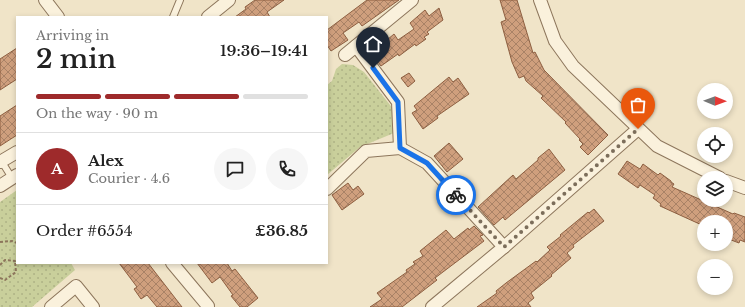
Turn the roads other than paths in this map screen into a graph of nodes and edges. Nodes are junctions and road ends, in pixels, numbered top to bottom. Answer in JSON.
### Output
{"nodes":[{"id":1,"x":45,"y":0,"type":"edge"},
{"id":2,"x":180,"y":0,"type":"edge"},
{"id":3,"x":229,"y":0,"type":"edge"},
{"id":4,"x":412,"y":0,"type":"edge"},
{"id":5,"x":540,"y":0,"type":"edge"},
{"id":6,"x":57,"y":16,"type":"edge"},
{"id":7,"x":173,"y":16,"type":"edge"},
{"id":8,"x":209,"y":16,"type":"edge"},
{"id":9,"x":356,"y":46,"type":"junction"},
{"id":10,"x":345,"y":55,"type":"dead end"},
{"id":11,"x":638,"y":129,"type":"junction"},
{"id":12,"x":400,"y":148,"type":"junction"},
{"id":13,"x":16,"y":153,"type":"edge"},
{"id":14,"x":1,"y":162,"type":"edge"},
{"id":15,"x":706,"y":171,"type":"edge"},
{"id":16,"x":15,"y":176,"type":"edge"},
{"id":17,"x":733,"y":184,"type":"edge"},
{"id":18,"x":0,"y":186,"type":"edge"},
{"id":19,"x":328,"y":188,"type":"edge"},
{"id":20,"x":745,"y":188,"type":"edge"},
{"id":21,"x":504,"y":247,"type":"junction"},
{"id":22,"x":173,"y":264,"type":"edge"},
{"id":23,"x":208,"y":306,"type":"dead end"},
{"id":24,"x":51,"y":307,"type":"edge"},
{"id":25,"x":93,"y":307,"type":"edge"},
{"id":26,"x":432,"y":307,"type":"edge"}],
"edges":[{"from":1,"to":6,"type":"street"},
{"from":2,"to":7,"type":"lane"},
{"from":3,"to":8,"type":"street"},
{"from":4,"to":9,"type":"street"},
{"from":5,"to":11,"type":"street"},
{"from":9,"to":10,"type":"street"},
{"from":9,"to":12,"type":"street"},
{"from":11,"to":15,"type":"street"},
{"from":11,"to":21,"type":"street"},
{"from":12,"to":19,"type":"street"},
{"from":12,"to":21,"type":"street"},
{"from":13,"to":14,"type":"street"},
{"from":14,"to":16,"type":"lane"},
{"from":16,"to":18,"type":"street"},
{"from":17,"to":20,"type":"street"},
{"from":21,"to":26,"type":"street"},
{"from":22,"to":23,"type":"street"},
{"from":24,"to":25,"type":"street"}]}
